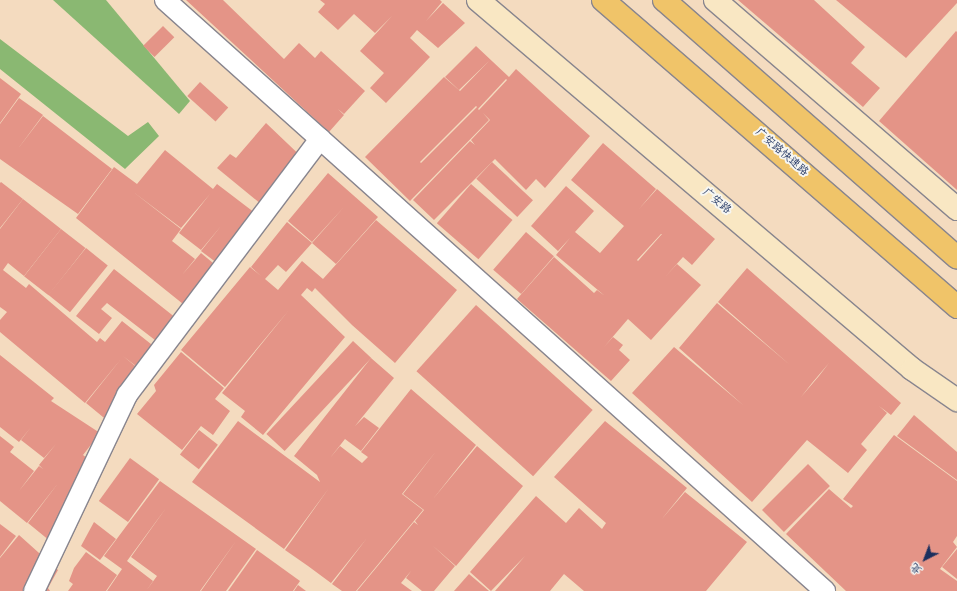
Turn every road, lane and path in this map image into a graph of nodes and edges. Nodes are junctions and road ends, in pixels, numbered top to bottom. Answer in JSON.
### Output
{"nodes":[{"id":1,"x":165,"y":0,"type":"edge"},
{"id":2,"x":478,"y":0,"type":"edge"},
{"id":3,"x":603,"y":0,"type":"edge"},
{"id":4,"x":664,"y":0,"type":"edge"},
{"id":5,"x":715,"y":0,"type":"edge"},
{"id":6,"x":320,"y":139,"type":"junction"},
{"id":7,"x":957,"y":209,"type":"edge"},
{"id":8,"x":957,"y":257,"type":"edge"},
{"id":9,"x":957,"y":307,"type":"edge"},
{"id":10,"x":957,"y":400,"type":"edge"},
{"id":11,"x":34,"y":591,"type":"edge"},
{"id":12,"x":825,"y":591,"type":"edge"}],
"edges":[{"from":1,"to":6,"type":"street"},
{"from":2,"to":10,"type":"main road","name":"广安路"},
{"from":3,"to":9,"type":"highway","name":"广安路快速路"},
{"from":4,"to":8,"type":"highway"},
{"from":5,"to":7,"type":"main road"},
{"from":6,"to":11,"type":"street"},
{"from":6,"to":12,"type":"street"}]}
